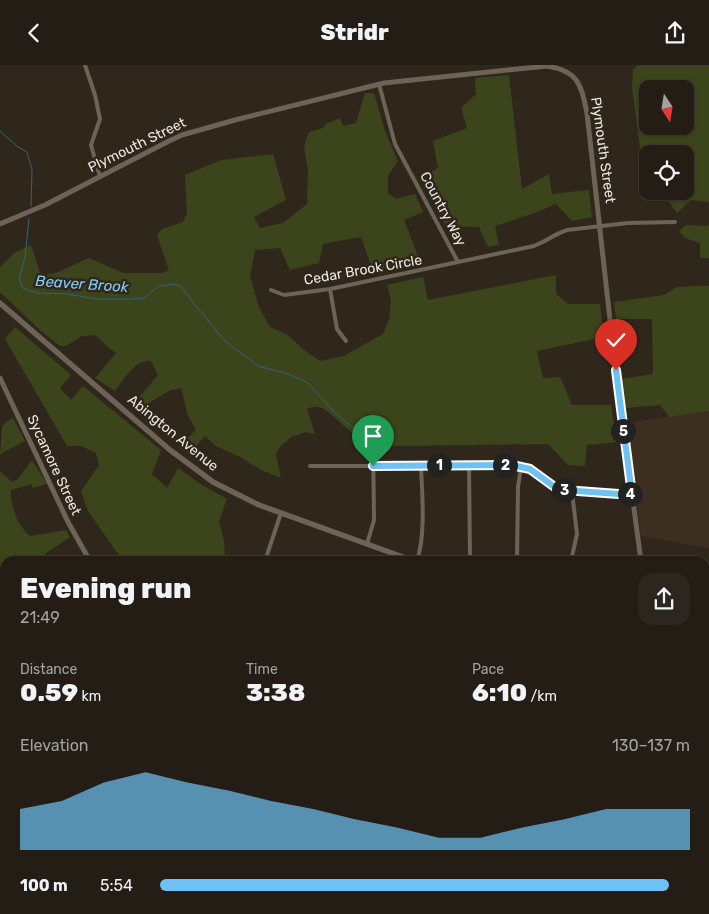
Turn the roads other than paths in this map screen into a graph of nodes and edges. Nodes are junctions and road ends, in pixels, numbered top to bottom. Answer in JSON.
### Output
{"nodes":[{"id":1,"x":85,"y":65,"type":"edge"},
{"id":2,"x":379,"y":84,"type":"junction"},
{"id":3,"x":100,"y":177,"type":"junction"},
{"id":4,"x":676,"y":222,"type":"dead end"},
{"id":5,"x":0,"y":224,"type":"edge"},
{"id":6,"x":600,"y":226,"type":"junction"},
{"id":7,"x":458,"y":262,"type":"junction"},
{"id":8,"x":330,"y":289,"type":"junction"},
{"id":9,"x":271,"y":290,"type":"dead end"},
{"id":10,"x":0,"y":303,"type":"edge"},
{"id":11,"x":346,"y":341,"type":"dead end"},
{"id":12,"x":0,"y":378,"type":"edge"},
{"id":13,"x":374,"y":437,"type":"dead end"},
{"id":14,"x":421,"y":465,"type":"junction"},
{"id":15,"x":469,"y":465,"type":"junction"},
{"id":16,"x":310,"y":466,"type":"dead end"},
{"id":17,"x":373,"y":466,"type":"junction"},
{"id":18,"x":521,"y":467,"type":"junction"},
{"id":19,"x":572,"y":491,"type":"junction"},
{"id":20,"x":632,"y":495,"type":"junction"},
{"id":21,"x":281,"y":513,"type":"junction"},
{"id":22,"x":367,"y":544,"type":"junction"},
{"id":23,"x":87,"y":556,"type":"edge"},
{"id":24,"x":266,"y":556,"type":"edge"},
{"id":25,"x":400,"y":556,"type":"edge"},
{"id":26,"x":419,"y":556,"type":"edge"},
{"id":27,"x":470,"y":556,"type":"edge"},
{"id":28,"x":517,"y":556,"type":"edge"},
{"id":29,"x":572,"y":556,"type":"edge"},
{"id":30,"x":640,"y":556,"type":"edge"}],
"edges":[{"from":1,"to":3,"type":"street"},
{"from":2,"to":3,"type":"street","name":"Plymouth Street"},
{"from":2,"to":6,"type":"street","name":"Plymouth Street"},
{"from":2,"to":7,"type":"street","name":"Country Way"},
{"from":3,"to":5,"type":"street","name":"Plymouth Street"},
{"from":4,"to":6,"type":"street","name":"Country Way"},
{"from":6,"to":7,"type":"street","name":"Country Way"},
{"from":6,"to":20,"type":"street","name":"Plymouth Street"},
{"from":7,"to":8,"type":"street","name":"Cedar Brook Circle"},
{"from":8,"to":9,"type":"street","name":"Cedar Brook Circle"},
{"from":8,"to":11,"type":"street"},
{"from":10,"to":21,"type":"main road","name":"Abington Avenue"},
{"from":12,"to":23,"type":"street","name":"Sycamore Street"},
{"from":13,"to":17,"type":"street"},
{"from":14,"to":15,"type":"street"},
{"from":14,"to":17,"type":"street"},
{"from":14,"to":26,"type":"street"},
{"from":15,"to":18,"type":"street"},
{"from":15,"to":27,"type":"street"},
{"from":16,"to":17,"type":"street"},
{"from":17,"to":22,"type":"street"},
{"from":18,"to":19,"type":"street"},
{"from":18,"to":28,"type":"street"},
{"from":19,"to":20,"type":"street"},
{"from":19,"to":29,"type":"street"},
{"from":20,"to":30,"type":"street","name":"Plymouth Street"},
{"from":21,"to":22,"type":"main road","name":"Abington Avenue"},
{"from":21,"to":24,"type":"street"},
{"from":22,"to":25,"type":"main road","name":"Abington Avenue"}]}
